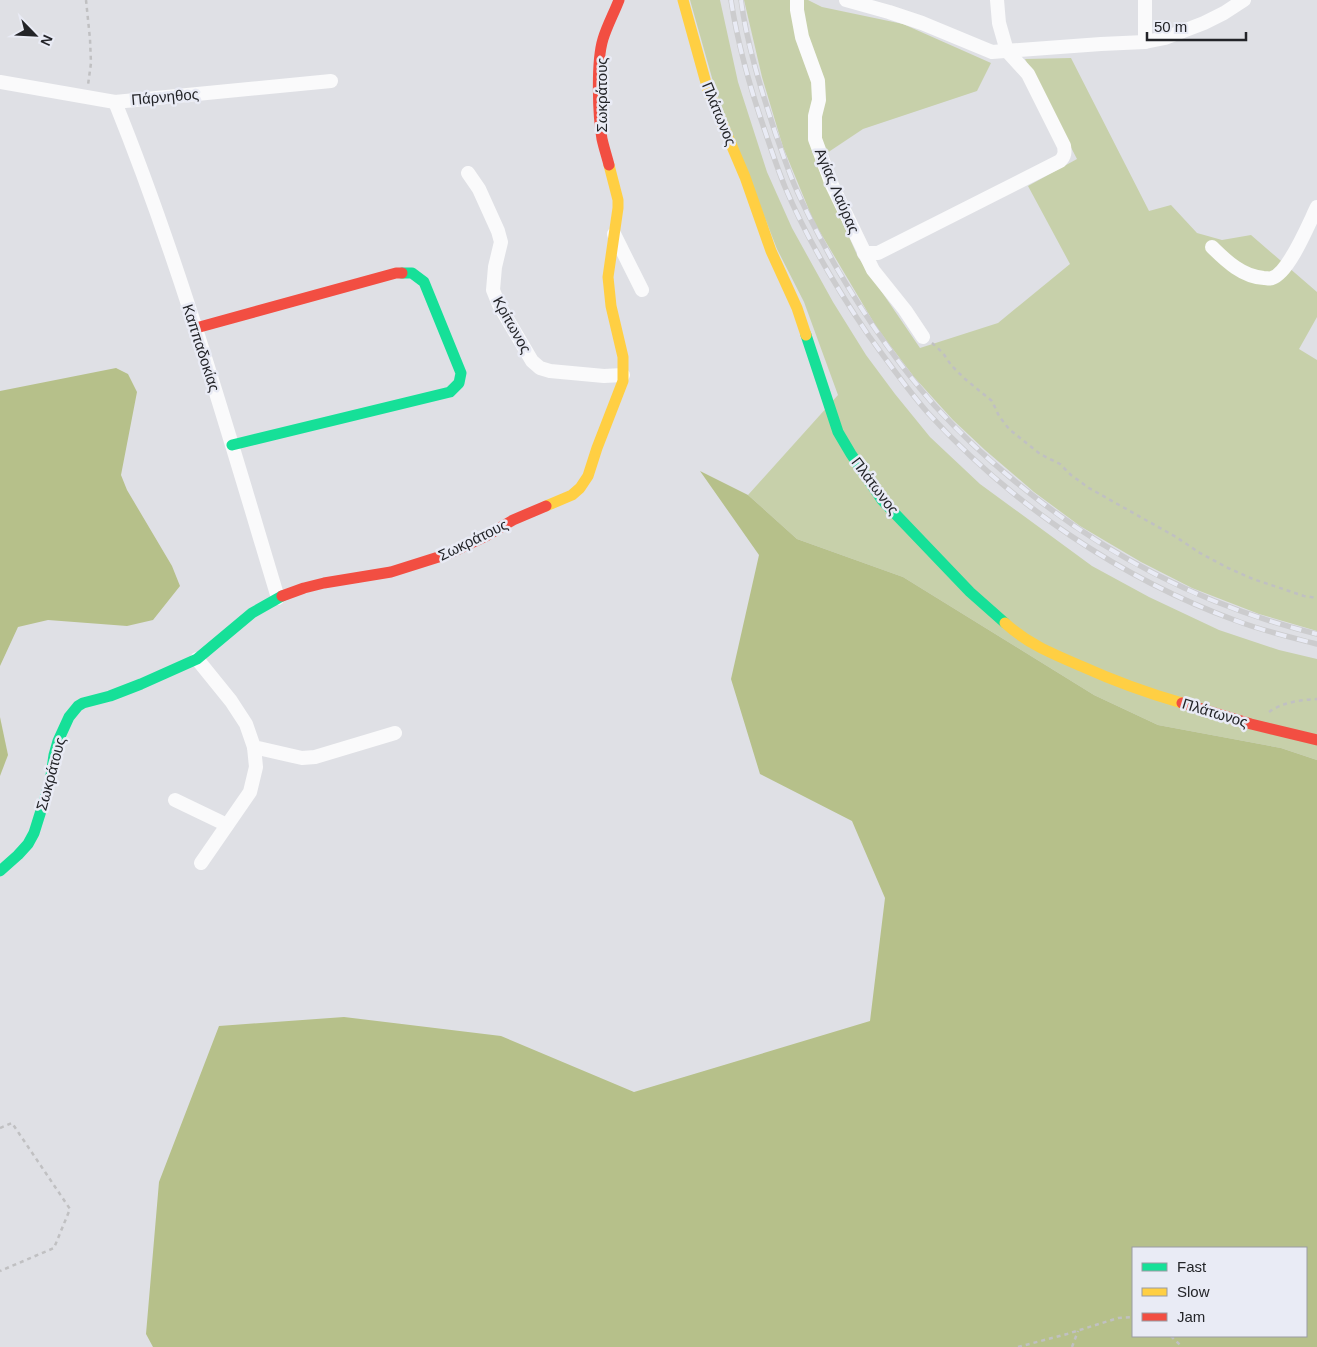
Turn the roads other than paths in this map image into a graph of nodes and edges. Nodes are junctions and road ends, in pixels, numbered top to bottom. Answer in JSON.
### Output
{"nodes":[{"id":1,"x":619,"y":0,"type":"edge"},
{"id":2,"x":683,"y":0,"type":"edge"},
{"id":3,"x":797,"y":0,"type":"edge"},
{"id":4,"x":846,"y":0,"type":"edge"},
{"id":5,"x":997,"y":0,"type":"edge"},
{"id":6,"x":1145,"y":0,"type":"edge"},
{"id":7,"x":1244,"y":0,"type":"edge"},
{"id":8,"x":1145,"y":42,"type":"junction"},
{"id":9,"x":1007,"y":51,"type":"junction"},
{"id":10,"x":331,"y":81,"type":"dead end"},
{"id":11,"x":0,"y":82,"type":"edge"},
{"id":12,"x":115,"y":102,"type":"junction"},
{"id":13,"x":468,"y":173,"type":"dead end"},
{"id":14,"x":1317,"y":207,"type":"edge"},
{"id":15,"x":614,"y":234,"type":"junction"},
{"id":16,"x":1212,"y":247,"type":"dead end"},
{"id":17,"x":864,"y":253,"type":"junction"},
{"id":18,"x":642,"y":290,"type":"dead end"},
{"id":19,"x":196,"y":328,"type":"junction"},
{"id":20,"x":923,"y":337,"type":"road end"},
{"id":21,"x":623,"y":375,"type":"junction"},
{"id":22,"x":232,"y":445,"type":"junction"},
{"id":23,"x":278,"y":598,"type":"junction"},
{"id":24,"x":197,"y":659,"type":"junction"},
{"id":25,"x":395,"y":733,"type":"dead end"},
{"id":26,"x":1317,"y":740,"type":"edge"},
{"id":27,"x":254,"y":747,"type":"junction"},
{"id":28,"x":175,"y":800,"type":"dead end"},
{"id":29,"x":227,"y":825,"type":"junction"},
{"id":30,"x":201,"y":863,"type":"dead end"},
{"id":31,"x":0,"y":872,"type":"edge"}],
"edges":[{"from":1,"to":15,"type":"street","name":"Σωκράτους"},
{"from":2,"to":26,"type":"street","name":"Πλάτωνος"},
{"from":3,"to":17,"type":"street","name":"Αγίας Λαύρας"},
{"from":4,"to":9,"type":"street"},
{"from":5,"to":9,"type":"street"},
{"from":6,"to":8,"type":"street"},
{"from":7,"to":8,"type":"street"},
{"from":8,"to":9,"type":"street"},
{"from":9,"to":17,"type":"street"},
{"from":10,"to":12,"type":"street","name":"Πάρνηθος"},
{"from":11,"to":12,"type":"street","name":"Πάρνηθος"},
{"from":12,"to":19,"type":"street","name":"Καππαδοκίας"},
{"from":13,"to":21,"type":"street","name":"Κρίτωνος"},
{"from":14,"to":16,"type":"street"},
{"from":15,"to":18,"type":"street"},
{"from":15,"to":21,"type":"street","name":"Σωκράτους"},
{"from":17,"to":20,"type":"street","name":"Αγίας Λαύρας"},
{"from":19,"to":22,"type":"street","name":"Καππαδοκίας"},
{"from":19,"to":22,"type":"street"},
{"from":21,"to":23,"type":"street","name":"Σωκράτους"},
{"from":22,"to":23,"type":"street","name":"Καππαδοκίας"},
{"from":23,"to":24,"type":"street","name":"Σωκράτους"},
{"from":24,"to":27,"type":"street"},
{"from":24,"to":31,"type":"street","name":"Σωκράτους"},
{"from":25,"to":27,"type":"street"},
{"from":27,"to":29,"type":"street"},
{"from":28,"to":29,"type":"street"},
{"from":29,"to":30,"type":"street"}]}
